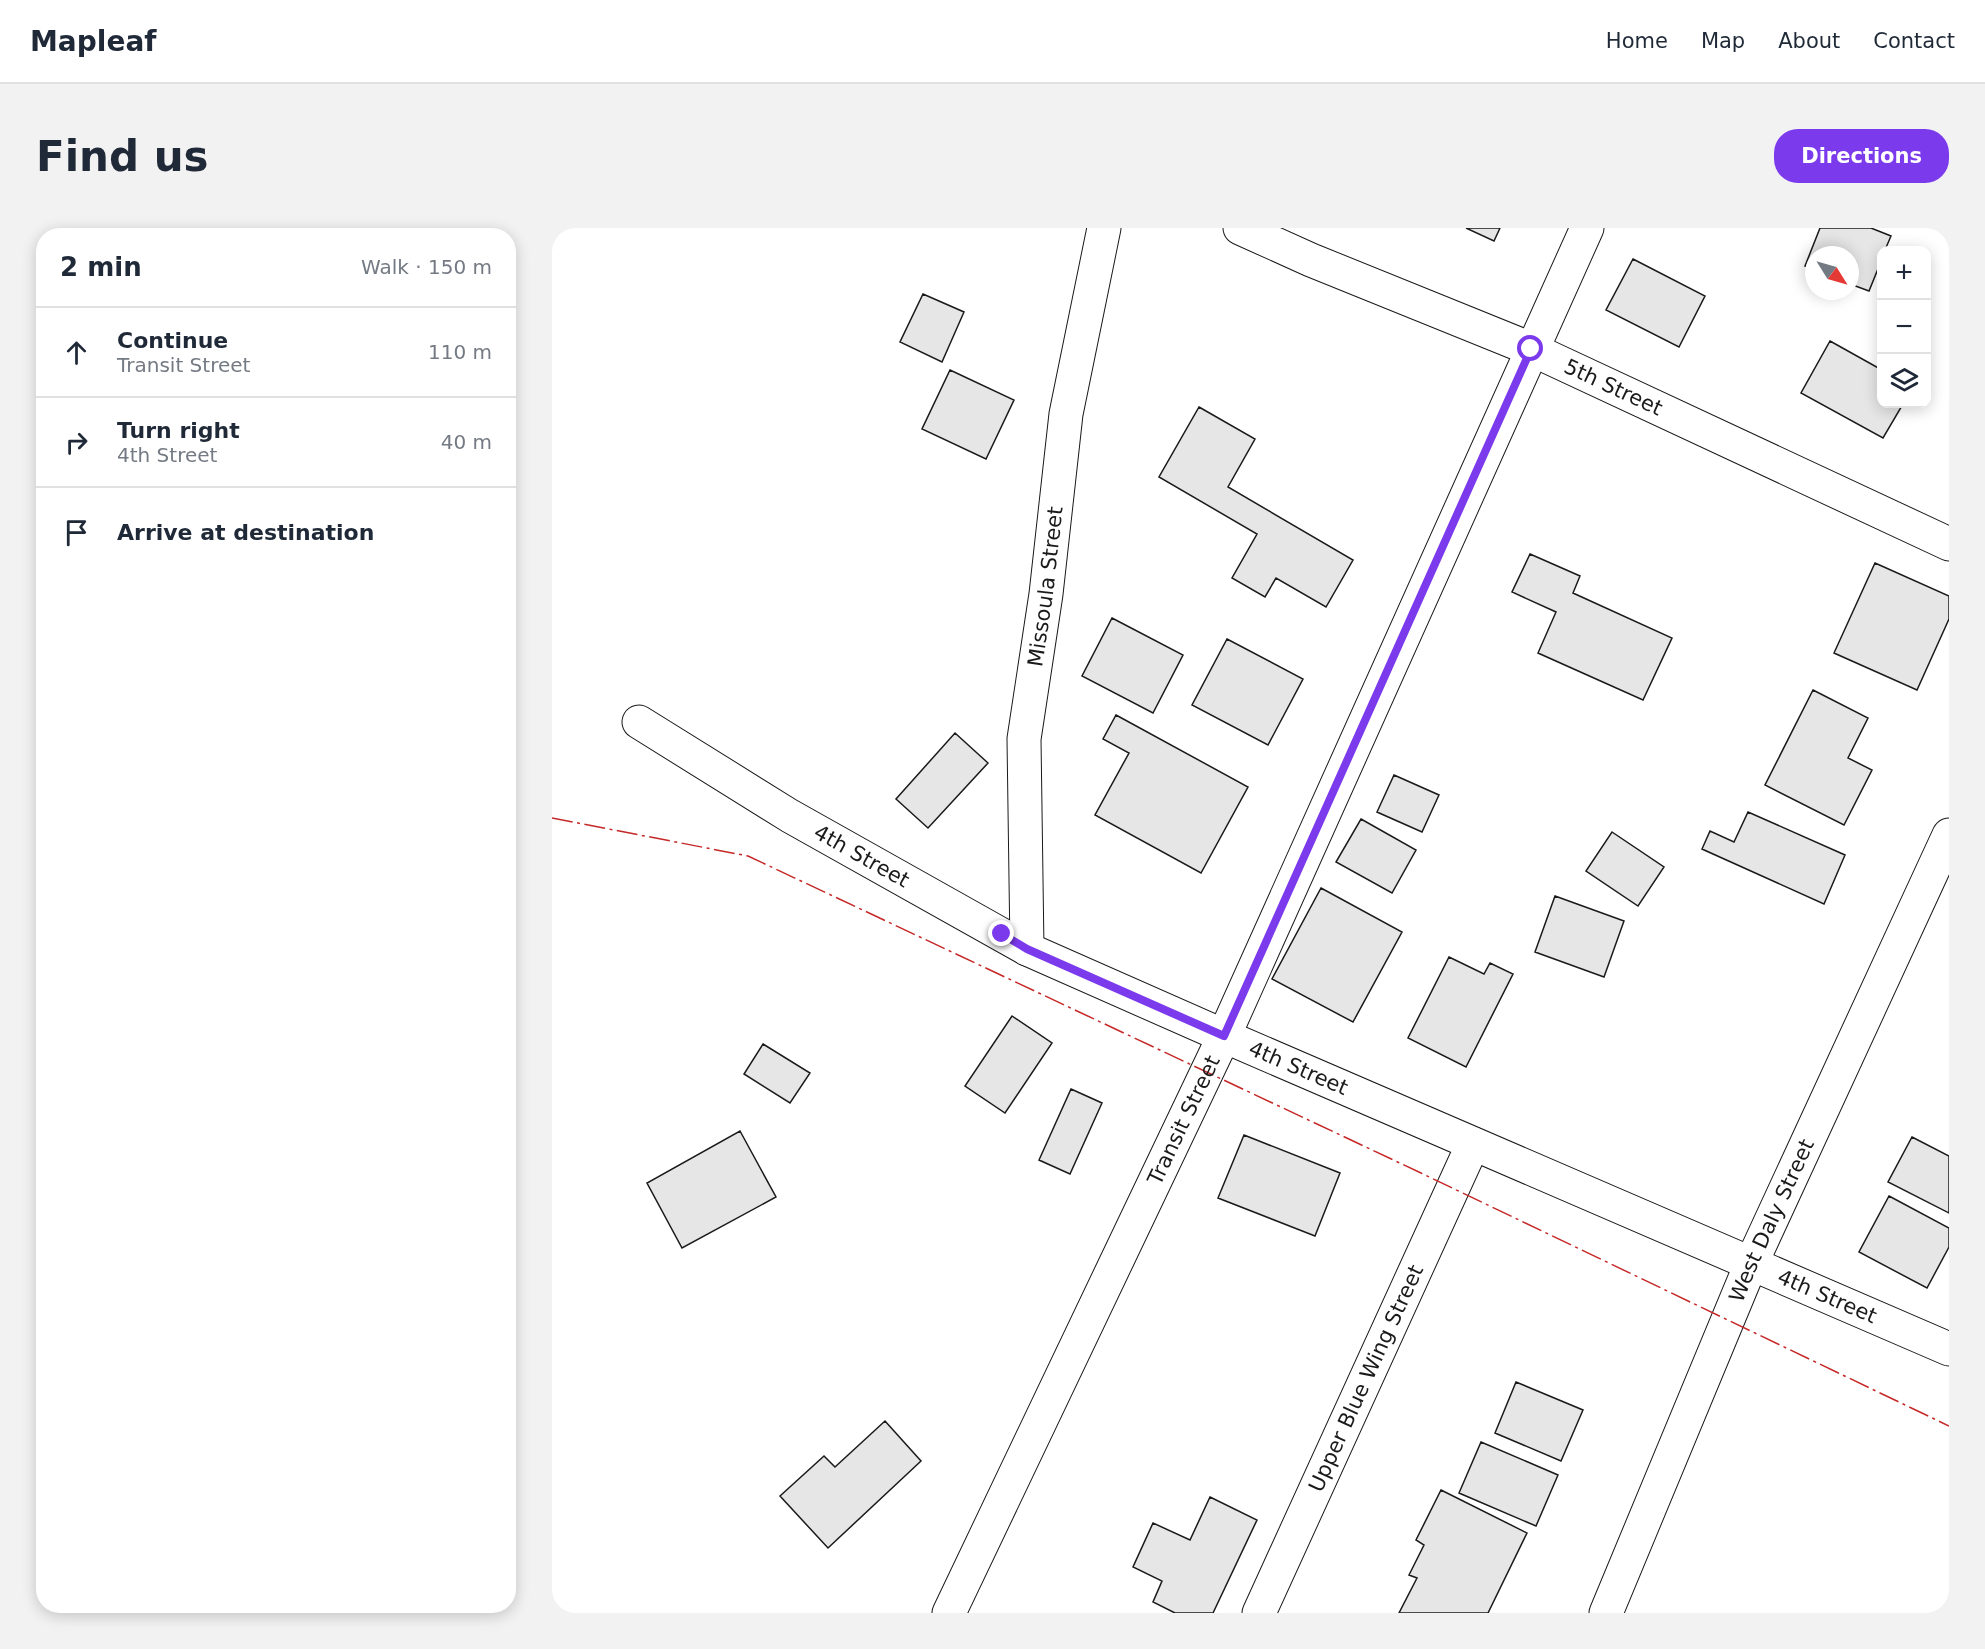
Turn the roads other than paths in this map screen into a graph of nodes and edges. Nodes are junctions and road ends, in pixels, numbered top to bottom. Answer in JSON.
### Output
{"nodes":[{"id":1,"x":1104,"y":228,"type":"edge"},
{"id":2,"x":1240,"y":228,"type":"edge"},
{"id":3,"x":1587,"y":228,"type":"edge"},
{"id":4,"x":1531,"y":349,"type":"junction"},
{"id":5,"x":1949,"y":544,"type":"edge"},
{"id":6,"x":639,"y":722,"type":"dead end"},
{"id":7,"x":1949,"y":835,"type":"edge"},
{"id":8,"x":1027,"y":949,"type":"junction"},
{"id":9,"x":1224,"y":1036,"type":"junction"},
{"id":10,"x":1473,"y":1144,"type":"junction"},
{"id":11,"x":1751,"y":1264,"type":"junction"},
{"id":12,"x":1949,"y":1349,"type":"edge"},
{"id":13,"x":949,"y":1613,"type":"edge"},
{"id":14,"x":1259,"y":1613,"type":"edge"},
{"id":15,"x":1606,"y":1613,"type":"edge"}],
"edges":[{"from":1,"to":8,"type":"street","name":"Missoula Street"},
{"from":2,"to":4,"type":"street","name":"5th Street"},
{"from":3,"to":4,"type":"street","name":"Transit Street"},
{"from":4,"to":5,"type":"street","name":"5th Street"},
{"from":4,"to":9,"type":"street","name":"Transit Street"},
{"from":6,"to":8,"type":"street","name":"4th Street"},
{"from":7,"to":11,"type":"street","name":"West Daly Street"},
{"from":8,"to":9,"type":"street","name":"4th Street"},
{"from":9,"to":10,"type":"street","name":"4th Street"},
{"from":9,"to":13,"type":"street","name":"Transit Street"},
{"from":10,"to":11,"type":"street","name":"4th Street"},
{"from":10,"to":14,"type":"street","name":"Upper Blue Wing Street"},
{"from":11,"to":12,"type":"street","name":"4th Street"},
{"from":11,"to":15,"type":"street","name":"West Daly Street"}]}
